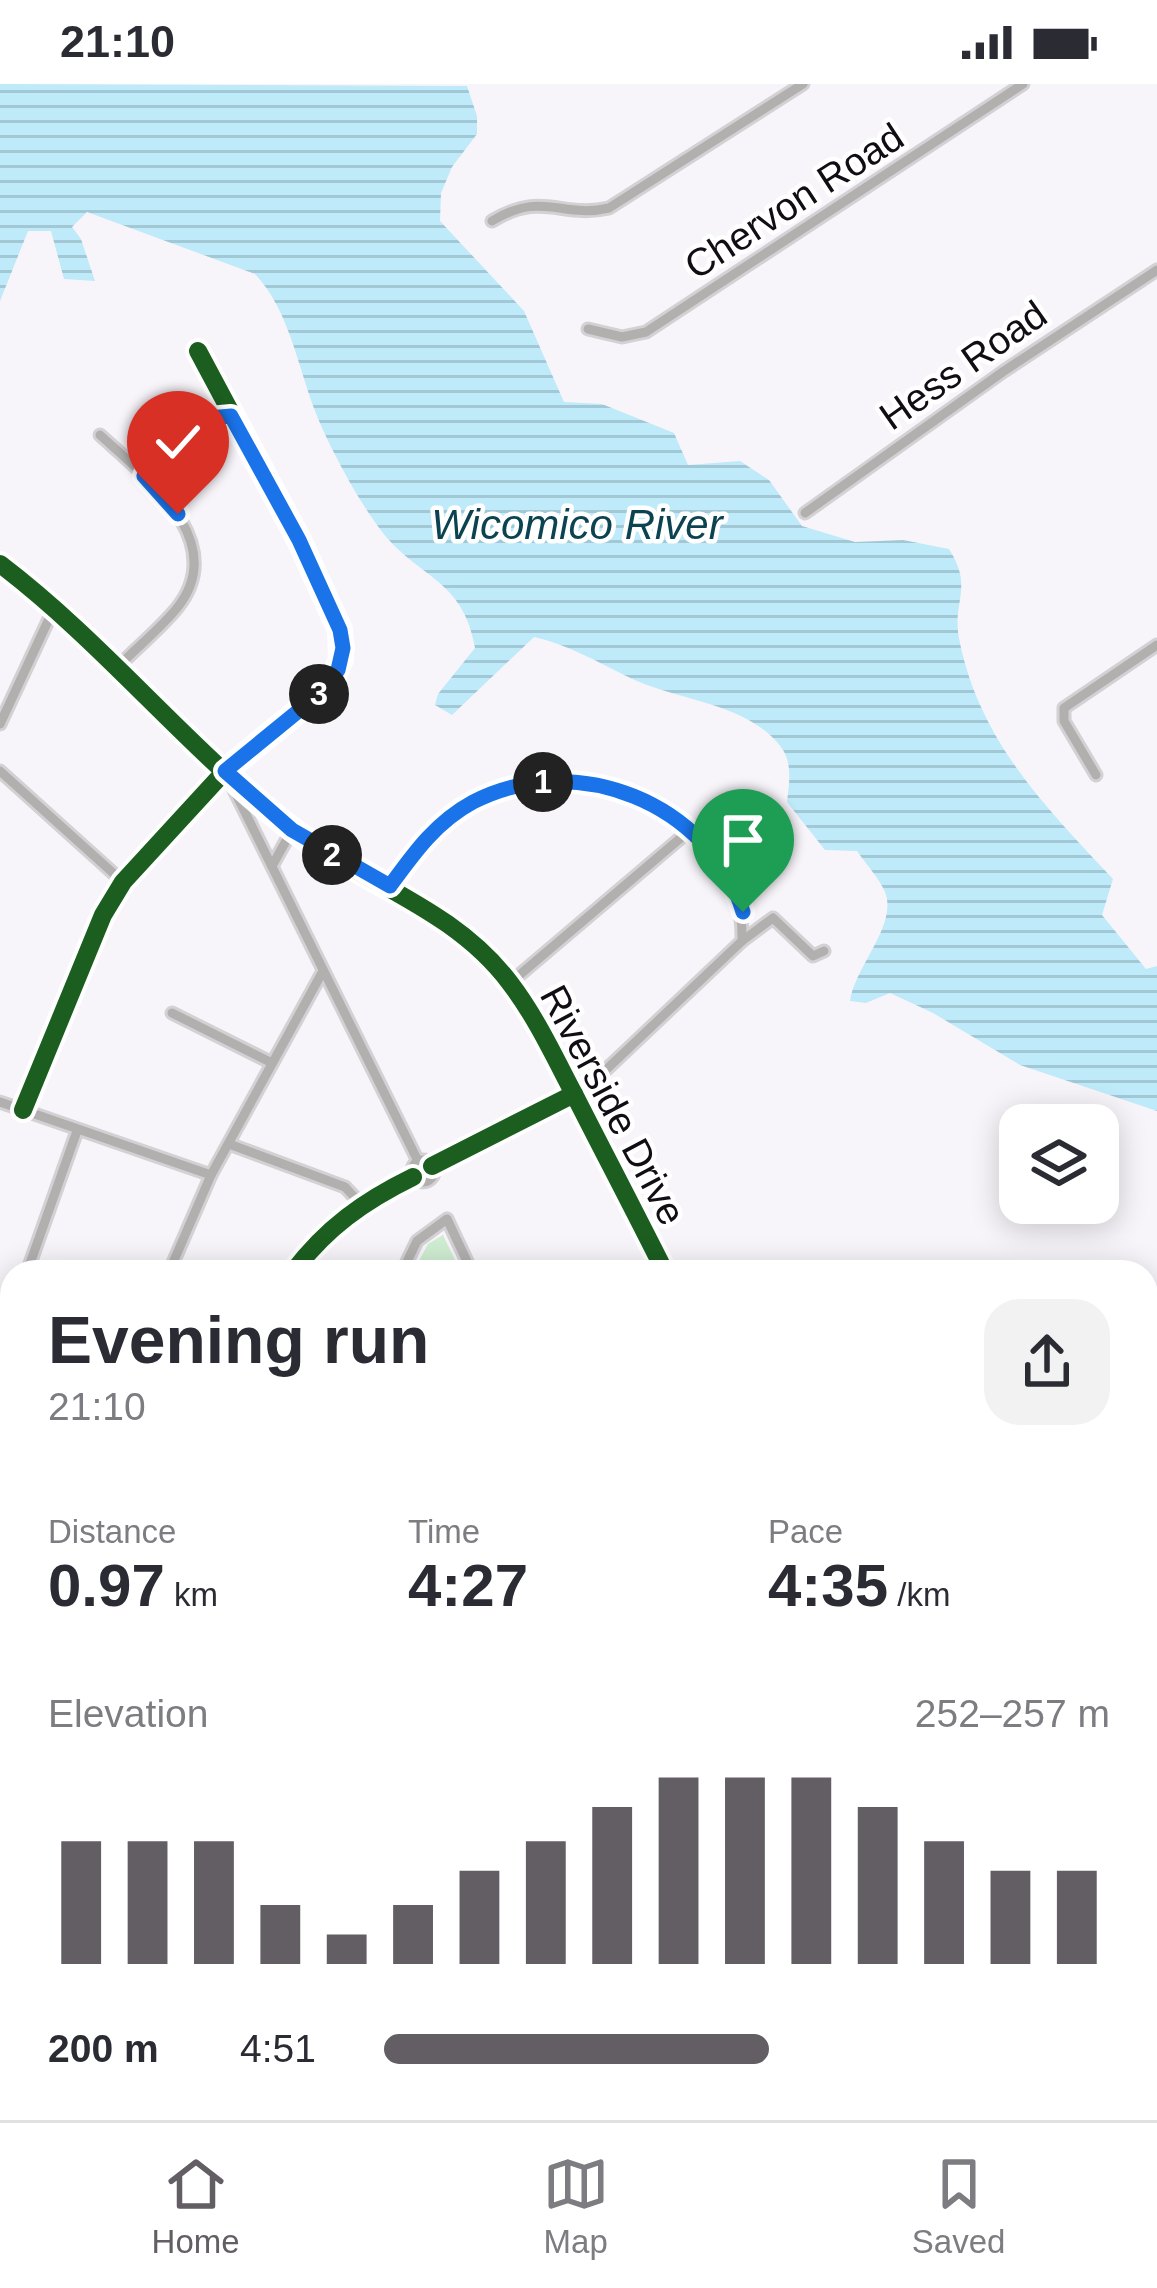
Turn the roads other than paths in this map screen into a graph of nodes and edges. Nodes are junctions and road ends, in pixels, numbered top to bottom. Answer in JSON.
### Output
{"nodes":[{"id":1,"x":803,"y":84,"type":"edge"},
{"id":2,"x":1023,"y":84,"type":"edge"},
{"id":3,"x":492,"y":221,"type":"dead end"},
{"id":4,"x":1157,"y":269,"type":"edge"},
{"id":5,"x":588,"y":329,"type":"dead end"},
{"id":6,"x":198,"y":351,"type":"dead end"},
{"id":7,"x":231,"y":416,"type":"junction"},
{"id":8,"x":100,"y":435,"type":"dead end"},
{"id":9,"x":144,"y":476,"type":"junction"},
{"id":10,"x":805,"y":513,"type":"dead end"},
{"id":11,"x":0,"y":564,"type":"edge"},
{"id":12,"x":55,"y":606,"type":"junction"},
{"id":13,"x":1157,"y":645,"type":"edge"},
{"id":14,"x":118,"y":667,"type":"junction"},
{"id":15,"x":3,"y":709,"type":"edge"},
{"id":16,"x":0,"y":724,"type":"edge"},
{"id":17,"x":0,"y":771,"type":"edge"},
{"id":18,"x":225,"y":771,"type":"junction"},
{"id":19,"x":1096,"y":775,"type":"dead end"},
{"id":20,"x":292,"y":830,"type":"junction"},
{"id":21,"x":690,"y":830,"type":"junction"},
{"id":22,"x":272,"y":866,"type":"junction"},
{"id":23,"x":123,"y":882,"type":"junction"},
{"id":24,"x":390,"y":886,"type":"junction"},
{"id":25,"x":742,"y":941,"type":"junction"},
{"id":26,"x":824,"y":951,"type":"dead end"},
{"id":27,"x":322,"y":971,"type":"junction"},
{"id":28,"x":510,"y":983,"type":"junction"},
{"id":29,"x":172,"y":1013,"type":"dead end"},
{"id":30,"x":270,"y":1062,"type":"junction"},
{"id":31,"x":574,"y":1094,"type":"junction"},
{"id":32,"x":0,"y":1102,"type":"edge"},
{"id":33,"x":22,"y":1110,"type":"junction"},
{"id":34,"x":77,"y":1130,"type":"junction"},
{"id":35,"x":229,"y":1144,"type":"junction"},
{"id":36,"x":418,"y":1161,"type":"junction"},
{"id":37,"x":432,"y":1166,"type":"junction"},
{"id":38,"x":212,"y":1175,"type":"junction"},
{"id":39,"x":413,"y":1177,"type":"junction"},
{"id":40,"x":361,"y":1204,"type":"junction"},
{"id":41,"x":31,"y":1260,"type":"edge"},
{"id":42,"x":174,"y":1260,"type":"edge"},
{"id":43,"x":303,"y":1260,"type":"edge"},
{"id":44,"x":408,"y":1260,"type":"edge"},
{"id":45,"x":466,"y":1260,"type":"edge"},
{"id":46,"x":659,"y":1260,"type":"edge"}],
"edges":[{"from":1,"to":3,"type":"street"},
{"from":2,"to":5,"type":"street","name":"Chervon Road"},
{"from":4,"to":10,"type":"street","name":"Hess Road"},
{"from":6,"to":7,"type":"street"},
{"from":7,"to":9,"type":"street"},
{"from":7,"to":18,"type":"street"},
{"from":8,"to":9,"type":"street"},
{"from":9,"to":14,"type":"street"},
{"from":11,"to":12,"type":"street","name":"Riverside Drive"},
{"from":12,"to":14,"type":"street","name":"Riverside Drive"},
{"from":12,"to":15,"type":"street"},
{"from":13,"to":19,"type":"street"},
{"from":14,"to":18,"type":"street","name":"Riverside Drive"},
{"from":15,"to":16,"type":"street"},
{"from":17,"to":23,"type":"street"},
{"from":18,"to":20,"type":"street","name":"Riverside Drive"},
{"from":18,"to":22,"type":"street"},
{"from":18,"to":23,"type":"street"},
{"from":20,"to":22,"type":"street"},
{"from":20,"to":24,"type":"street","name":"Riverside Drive"},
{"from":21,"to":24,"type":"street"},
{"from":21,"to":25,"type":"street"},
{"from":21,"to":28,"type":"street"},
{"from":22,"to":27,"type":"street"},
{"from":23,"to":33,"type":"street"},
{"from":24,"to":28,"type":"street","name":"Riverside Drive"},
{"from":25,"to":26,"type":"street"},
{"from":25,"to":31,"type":"street"},
{"from":27,"to":30,"type":"street"},
{"from":27,"to":36,"type":"street"},
{"from":28,"to":31,"type":"street","name":"Riverside Drive"},
{"from":29,"to":30,"type":"street"},
{"from":30,"to":35,"type":"street"},
{"from":31,"to":37,"type":"street"},
{"from":31,"to":46,"type":"street","name":"Riverside Drive"},
{"from":32,"to":33,"type":"street"},
{"from":33,"to":34,"type":"street"},
{"from":34,"to":38,"type":"street"},
{"from":34,"to":41,"type":"street"},
{"from":35,"to":38,"type":"street"},
{"from":35,"to":40,"type":"street"},
{"from":36,"to":37,"type":"street"},
{"from":36,"to":39,"type":"street"},
{"from":37,"to":39,"type":"street"},
{"from":38,"to":42,"type":"street"},
{"from":39,"to":40,"type":"street"},
{"from":40,"to":43,"type":"street"},
{"from":44,"to":45,"type":"street"}]}
